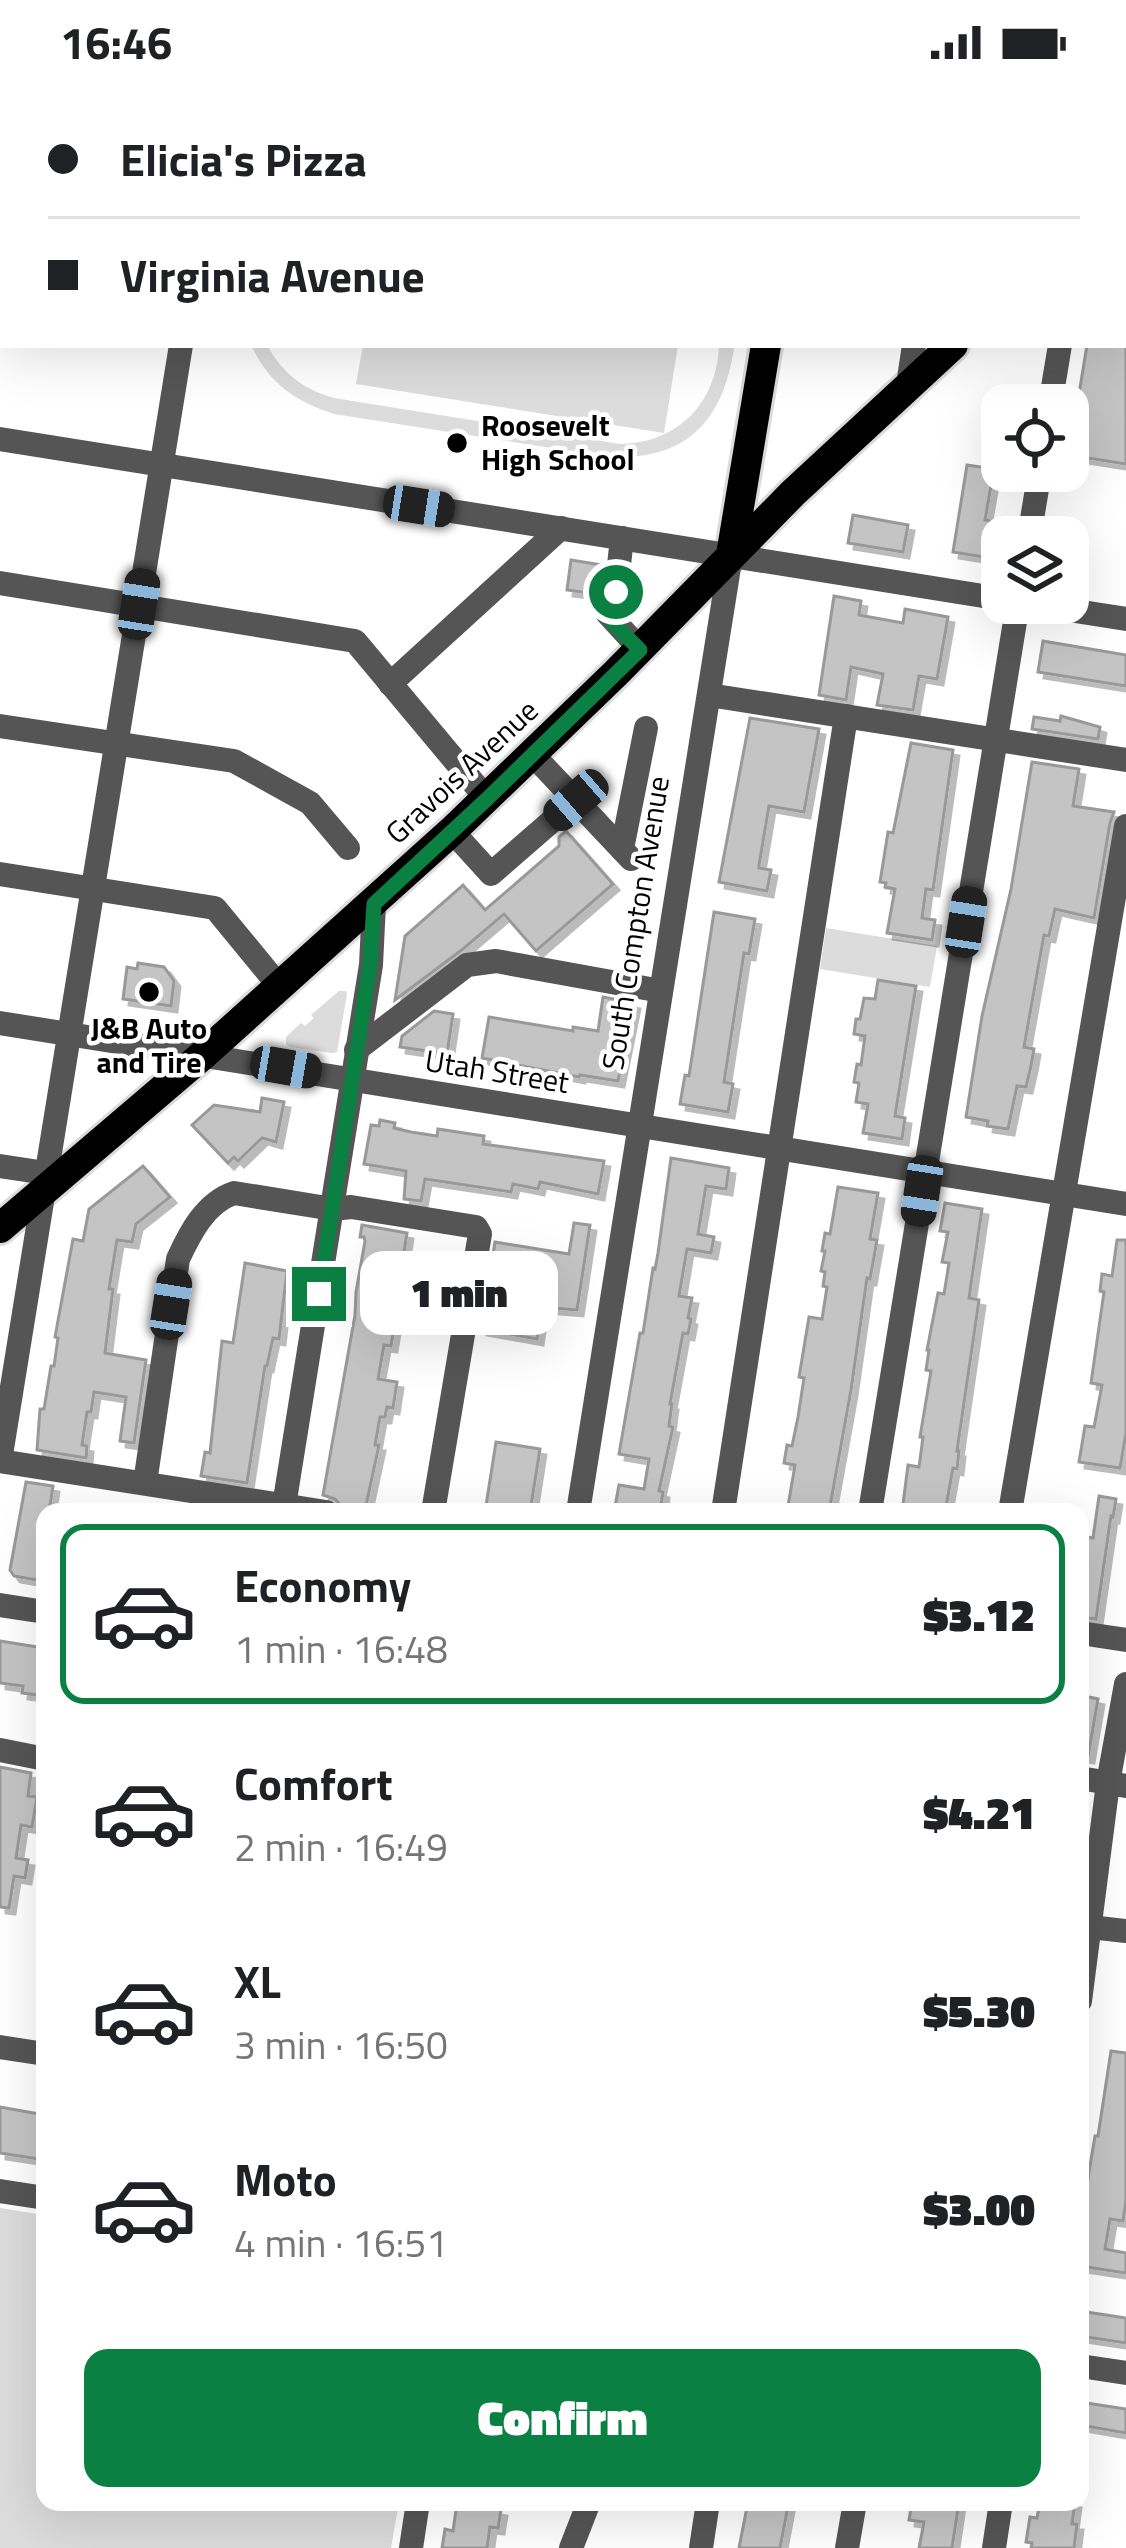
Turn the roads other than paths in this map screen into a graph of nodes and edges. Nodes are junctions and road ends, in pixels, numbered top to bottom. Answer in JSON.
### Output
{"nodes":[{"id":1,"x":180,"y":348,"type":"edge"},
{"id":2,"x":766,"y":348,"type":"edge"},
{"id":3,"x":914,"y":348,"type":"edge"},
{"id":4,"x":950,"y":348,"type":"edge"},
{"id":5,"x":1060,"y":348,"type":"edge"},
{"id":6,"x":1054,"y":384,"type":"edge"},
{"id":7,"x":908,"y":386,"type":"junction"},
{"id":8,"x":0,"y":439,"type":"edge"},
{"id":9,"x":161,"y":465,"type":"junction"},
{"id":10,"x":561,"y":528,"type":"junction"},
{"id":11,"x":622,"y":538,"type":"junction"},
{"id":12,"x":731,"y":555,"type":"junction"},
{"id":13,"x":0,"y":583,"type":"edge"},
{"id":14,"x":981,"y":596,"type":"edge"},
{"id":15,"x":139,"y":604,"type":"junction"},
{"id":16,"x":1089,"y":614,"type":"edge"},
{"id":17,"x":1126,"y":620,"type":"edge"},
{"id":18,"x":1017,"y":624,"type":"edge"},
{"id":19,"x":640,"y":650,"type":"junction"},
{"id":20,"x":391,"y":684,"type":"junction"},
{"id":21,"x":709,"y":695,"type":"junction"},
{"id":22,"x":846,"y":716,"type":"junction"},
{"id":23,"x":0,"y":726,"type":"edge"},
{"id":24,"x":646,"y":728,"type":"dead end"},
{"id":25,"x":996,"y":740,"type":"junction"},
{"id":26,"x":116,"y":744,"type":"junction"},
{"id":27,"x":532,"y":755,"type":"junction"},
{"id":28,"x":1126,"y":760,"type":"edge"},
{"id":29,"x":487,"y":799,"type":"junction"},
{"id":30,"x":576,"y":800,"type":"junction"},
{"id":31,"x":1126,"y":826,"type":"edge"},
{"id":32,"x":452,"y":831,"type":"junction"},
{"id":33,"x":348,"y":848,"type":"dead end"},
{"id":34,"x":0,"y":874,"type":"edge"},
{"id":35,"x":92,"y":889,"type":"junction"},
{"id":36,"x":374,"y":904,"type":"junction"},
{"id":37,"x":280,"y":987,"type":"junction"},
{"id":38,"x":662,"y":991,"type":"junction"},
{"id":39,"x":0,"y":1023,"type":"edge"},
{"id":40,"x":69,"y":1034,"type":"junction"},
{"id":41,"x":356,"y":1050,"type":"junction"},
{"id":42,"x":204,"y":1054,"type":"junction"},
{"id":43,"x":353,"y":1079,"type":"junction"},
{"id":44,"x":640,"y":1126,"type":"junction"},
{"id":45,"x":778,"y":1148,"type":"junction"},
{"id":46,"x":0,"y":1166,"type":"edge"},
{"id":47,"x":925,"y":1171,"type":"junction"},
{"id":48,"x":45,"y":1182,"type":"junction"},
{"id":49,"x":1064,"y":1193,"type":"junction"},
{"id":50,"x":1126,"y":1204,"type":"edge"},
{"id":51,"x":333,"y":1209,"type":"junction"},
{"id":52,"x":0,"y":1228,"type":"edge"},
{"id":53,"x":0,"y":1461,"type":"edge"},
{"id":54,"x":145,"y":1483,"type":"junction"},
{"id":55,"x":252,"y":1503,"type":"edge"},
{"id":56,"x":285,"y":1503,"type":"edge"},
{"id":57,"x":435,"y":1503,"type":"edge"},
{"id":58,"x":579,"y":1503,"type":"edge"},
{"id":59,"x":724,"y":1503,"type":"edge"},
{"id":60,"x":871,"y":1503,"type":"edge"},
{"id":61,"x":1012,"y":1503,"type":"edge"},
{"id":62,"x":0,"y":1605,"type":"edge"},
{"id":63,"x":36,"y":1611,"type":"edge"},
{"id":64,"x":1089,"y":1634,"type":"edge"},
{"id":65,"x":1126,"y":1640,"type":"edge"},
{"id":66,"x":1126,"y":1684,"type":"edge"},
{"id":67,"x":0,"y":1750,"type":"edge"},
{"id":68,"x":36,"y":1757,"type":"edge"},
{"id":69,"x":1117,"y":1784,"type":"edge"},
{"id":70,"x":1089,"y":1913,"type":"edge"},
{"id":71,"x":1089,"y":1927,"type":"edge"},
{"id":72,"x":1126,"y":1931,"type":"edge"},
{"id":73,"x":0,"y":2047,"type":"edge"},
{"id":74,"x":36,"y":2053,"type":"edge"},
{"id":75,"x":0,"y":2191,"type":"edge"},
{"id":76,"x":36,"y":2197,"type":"edge"},
{"id":77,"x":1089,"y":2367,"type":"edge"},
{"id":78,"x":1126,"y":2373,"type":"edge"},
{"id":79,"x":417,"y":2511,"type":"edge"},
{"id":80,"x":585,"y":2511,"type":"edge"},
{"id":81,"x":707,"y":2511,"type":"edge"},
{"id":82,"x":853,"y":2511,"type":"edge"},
{"id":83,"x":1000,"y":2511,"type":"edge"},
{"id":84,"x":411,"y":2548,"type":"edge"},
{"id":85,"x":571,"y":2548,"type":"edge"},
{"id":86,"x":701,"y":2548,"type":"edge"},
{"id":87,"x":847,"y":2548,"type":"edge"},
{"id":88,"x":994,"y":2548,"type":"edge"}],
"edges":[{"from":1,"to":9,"type":"street"},
{"from":2,"to":12,"type":"main road","name":"South Compton Avenue"},
{"from":3,"to":7,"type":"street"},
{"from":4,"to":7,"type":"main road","name":"Gravois Avenue"},
{"from":5,"to":6,"type":"street"},
{"from":7,"to":12,"type":"main road","name":"Gravois Avenue"},
{"from":8,"to":9,"type":"street"},
{"from":9,"to":10,"type":"street"},
{"from":9,"to":15,"type":"street"},
{"from":10,"to":11,"type":"street"},
{"from":10,"to":20,"type":"street"},
{"from":11,"to":12,"type":"street"},
{"from":11,"to":19,"type":"street"},
{"from":12,"to":14,"type":"street"},
{"from":12,"to":19,"type":"main road","name":"Gravois Avenue"},
{"from":12,"to":21,"type":"street","name":"South Compton Avenue"},
{"from":13,"to":15,"type":"street"},
{"from":15,"to":20,"type":"street"},
{"from":15,"to":26,"type":"street"},
{"from":16,"to":17,"type":"street"},
{"from":18,"to":25,"type":"street"},
{"from":19,"to":27,"type":"main road","name":"Gravois Avenue"},
{"from":20,"to":29,"type":"street"},
{"from":21,"to":22,"type":"street"},
{"from":21,"to":38,"type":"street","name":"South Compton Avenue"},
{"from":22,"to":25,"type":"street"},
{"from":22,"to":45,"type":"street"},
{"from":23,"to":26,"type":"street"},
{"from":24,"to":30,"type":"street"},
{"from":25,"to":28,"type":"street"},
{"from":25,"to":47,"type":"street"},
{"from":26,"to":33,"type":"street"},
{"from":26,"to":35,"type":"street"},
{"from":27,"to":29,"type":"main road","name":"Gravois Avenue"},
{"from":27,"to":30,"type":"street"},
{"from":29,"to":32,"type":"main road","name":"Gravois Avenue"},
{"from":30,"to":32,"type":"street"},
{"from":31,"to":49,"type":"street"},
{"from":32,"to":36,"type":"main road","name":"Gravois Avenue"},
{"from":34,"to":35,"type":"street"},
{"from":35,"to":37,"type":"street"},
{"from":35,"to":40,"type":"street"},
{"from":36,"to":37,"type":"main road","name":"Gravois Avenue"},
{"from":36,"to":41,"type":"street"},
{"from":37,"to":42,"type":"main road","name":"Gravois Avenue"},
{"from":38,"to":41,"type":"street"},
{"from":38,"to":44,"type":"street","name":"South Compton Avenue"},
{"from":39,"to":40,"type":"street","name":"Utah Street"},
{"from":40,"to":42,"type":"street","name":"Utah Street"},
{"from":40,"to":48,"type":"street"},
{"from":41,"to":43,"type":"street"},
{"from":42,"to":43,"type":"street","name":"Utah Street"},
{"from":42,"to":48,"type":"main road","name":"Gravois Avenue"},
{"from":43,"to":44,"type":"street","name":"Utah Street"},
{"from":43,"to":51,"type":"street"},
{"from":44,"to":45,"type":"street","name":"Utah Street"},
{"from":44,"to":58,"type":"street","name":"South Compton Avenue"},
{"from":45,"to":47,"type":"street","name":"Utah Street"},
{"from":45,"to":59,"type":"street"},
{"from":46,"to":48,"type":"street"},
{"from":47,"to":49,"type":"street","name":"Utah Street"},
{"from":47,"to":60,"type":"street"},
{"from":48,"to":52,"type":"main road","name":"Gravois Avenue"},
{"from":48,"to":53,"type":"street"},
{"from":49,"to":50,"type":"street","name":"Utah Street"},
{"from":49,"to":61,"type":"street"},
{"from":51,"to":54,"type":"street"},
{"from":51,"to":56,"type":"street"},
{"from":51,"to":57,"type":"street"},
{"from":53,"to":54,"type":"street"},
{"from":54,"to":55,"type":"street"},
{"from":62,"to":63,"type":"street"},
{"from":64,"to":65,"type":"street"},
{"from":66,"to":69,"type":"street"},
{"from":67,"to":68,"type":"street"},
{"from":69,"to":70,"type":"street"},
{"from":71,"to":72,"type":"street"},
{"from":73,"to":74,"type":"street"},
{"from":75,"to":76,"type":"street"},
{"from":77,"to":78,"type":"street"},
{"from":79,"to":84,"type":"street"},
{"from":80,"to":85,"type":"street"},
{"from":81,"to":86,"type":"street"},
{"from":82,"to":87,"type":"street"},
{"from":83,"to":88,"type":"street"}]}
